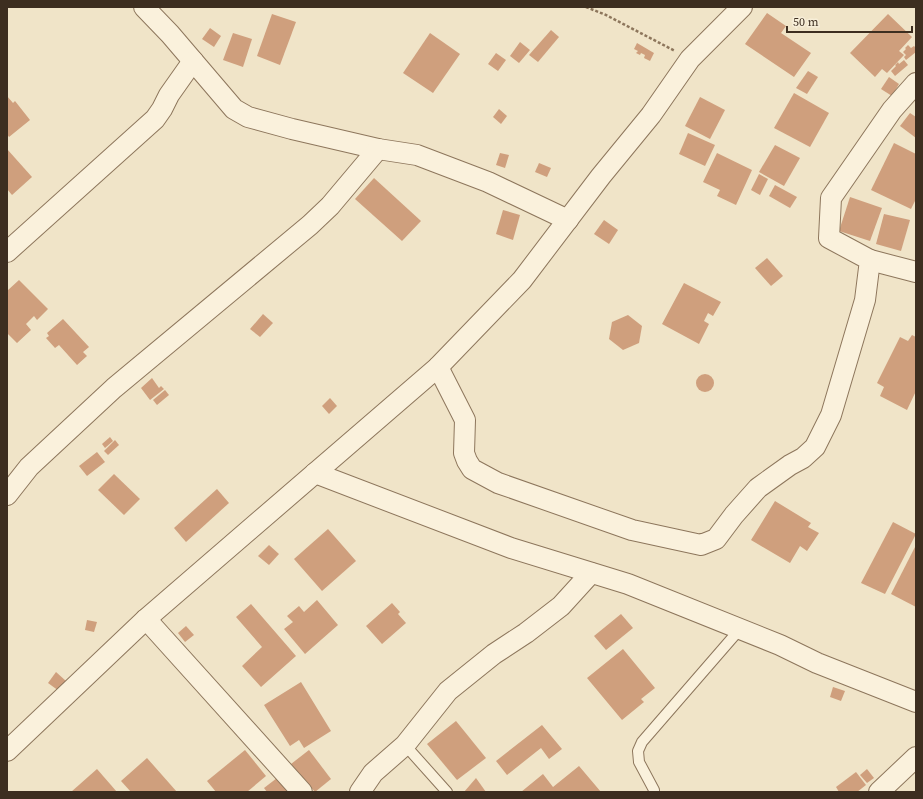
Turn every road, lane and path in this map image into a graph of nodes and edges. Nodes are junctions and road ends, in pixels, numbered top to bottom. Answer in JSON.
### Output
{"nodes":[{"id":1,"x":144,"y":7,"type":"edge"},
{"id":2,"x":586,"y":7,"type":"edge"},
{"id":3,"x":742,"y":7,"type":"edge"},
{"id":4,"x":690,"y":59,"type":"junction"},
{"id":5,"x":193,"y":61,"type":"junction"},
{"id":6,"x":916,"y":83,"type":"edge"},
{"id":7,"x":378,"y":149,"type":"junction"},
{"id":8,"x":568,"y":220,"type":"junction"},
{"id":9,"x":7,"y":252,"type":"edge"},
{"id":10,"x":870,"y":260,"type":"junction"},
{"id":11,"x":916,"y":272,"type":"edge"},
{"id":12,"x":438,"y":366,"type":"junction"},
{"id":13,"x":315,"y":473,"type":"junction"},
{"id":14,"x":7,"y":495,"type":"edge"},
{"id":15,"x":591,"y":573,"type":"junction"},
{"id":16,"x":146,"y":620,"type":"junction"},
{"id":17,"x":740,"y":629,"type":"junction"},
{"id":18,"x":916,"y":702,"type":"edge"},
{"id":19,"x":405,"y":745,"type":"junction"},
{"id":20,"x":7,"y":751,"type":"edge"},
{"id":21,"x":916,"y":757,"type":"edge"},
{"id":22,"x":302,"y":792,"type":"edge"},
{"id":23,"x":360,"y":792,"type":"edge"},
{"id":24,"x":446,"y":792,"type":"edge"},
{"id":25,"x":654,"y":792,"type":"edge"},
{"id":26,"x":879,"y":792,"type":"edge"}],
"edges":[{"from":1,"to":5,"type":"street"},
{"from":2,"to":4,"type":"path"},
{"from":3,"to":4,"type":"street"},
{"from":4,"to":8,"type":"street"},
{"from":5,"to":7,"type":"street"},
{"from":5,"to":9,"type":"street"},
{"from":6,"to":10,"type":"street"},
{"from":7,"to":8,"type":"street"},
{"from":7,"to":14,"type":"street"},
{"from":8,"to":12,"type":"street"},
{"from":10,"to":11,"type":"street"},
{"from":10,"to":12,"type":"street"},
{"from":12,"to":13,"type":"street"},
{"from":13,"to":15,"type":"street"},
{"from":13,"to":16,"type":"street"},
{"from":15,"to":17,"type":"street"},
{"from":15,"to":19,"type":"street"},
{"from":16,"to":20,"type":"street"},
{"from":16,"to":22,"type":"street"},
{"from":17,"to":18,"type":"street"},
{"from":17,"to":25,"type":"lane"},
{"from":19,"to":23,"type":"street"},
{"from":19,"to":24,"type":"lane"},
{"from":21,"to":26,"type":"street"}]}
